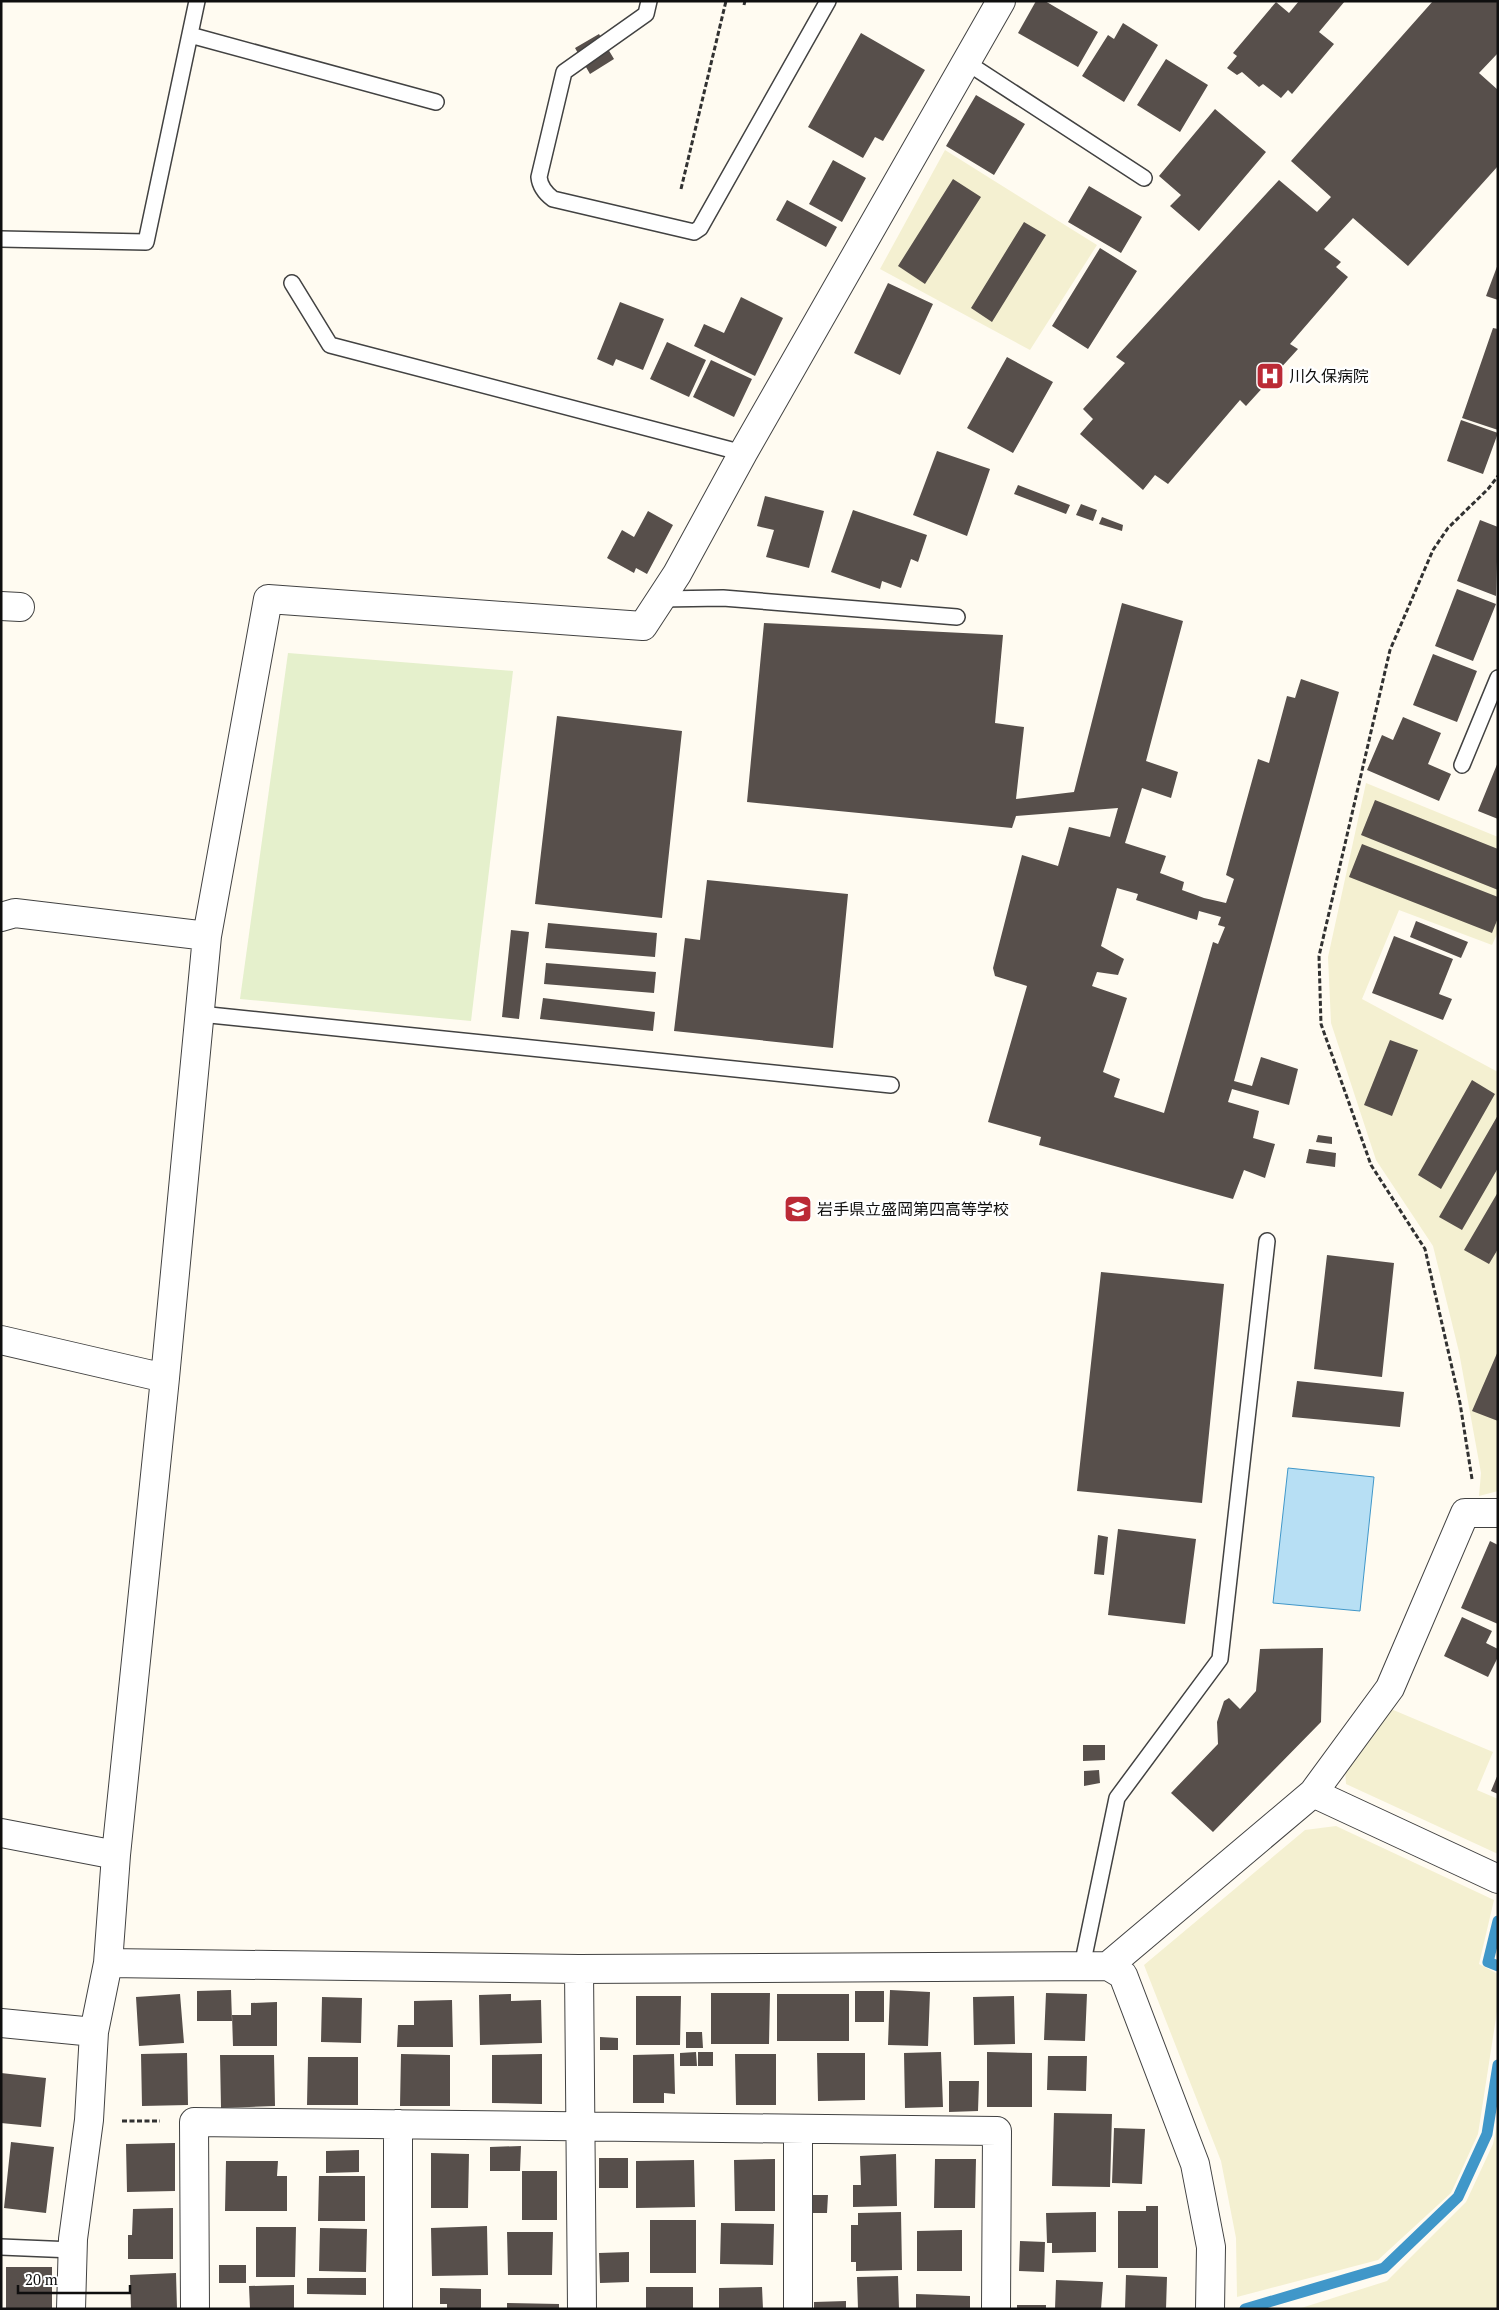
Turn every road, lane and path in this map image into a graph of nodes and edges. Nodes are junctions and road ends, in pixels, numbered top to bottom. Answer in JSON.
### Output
{"nodes":[{"id":1,"x":197,"y":1,"type":"edge"},
{"id":2,"x":649,"y":1,"type":"edge"},
{"id":3,"x":726,"y":1,"type":"edge"},
{"id":4,"x":828,"y":1,"type":"edge"},
{"id":5,"x":1001,"y":1,"type":"edge"},
{"id":6,"x":190,"y":35,"type":"junction"},
{"id":7,"x":966,"y":62,"type":"junction"},
{"id":8,"x":436,"y":102,"type":"dead end"},
{"id":9,"x":1144,"y":178,"type":"dead end"},
{"id":10,"x":681,"y":189,"type":"dead end"},
{"id":11,"x":1,"y":239,"type":"edge"},
{"id":12,"x":292,"y":283,"type":"dead end"},
{"id":13,"x":743,"y":453,"type":"junction"},
{"id":14,"x":1498,"y":476,"type":"edge"},
{"id":15,"x":661,"y":599,"type":"junction"},
{"id":16,"x":957,"y":617,"type":"dead end"},
{"id":17,"x":1498,"y":678,"type":"edge"},
{"id":18,"x":1462,"y":765,"type":"dead end"},
{"id":19,"x":1,"y":917,"type":"edge"},
{"id":20,"x":207,"y":936,"type":"junction"},
{"id":21,"x":200,"y":1014,"type":"junction"},
{"id":22,"x":891,"y":1085,"type":"dead end"},
{"id":23,"x":1267,"y":1241,"type":"dead end"},
{"id":24,"x":1,"y":1340,"type":"edge"},
{"id":25,"x":165,"y":1378,"type":"junction"},
{"id":26,"x":1465,"y":1513,"type":"junction"},
{"id":27,"x":1498,"y":1513,"type":"edge"},
{"id":28,"x":1313,"y":1793,"type":"junction"},
{"id":29,"x":1,"y":1833,"type":"edge"},
{"id":30,"x":116,"y":1856,"type":"junction"},
{"id":31,"x":1498,"y":1879,"type":"edge"},
{"id":32,"x":108,"y":1963,"type":"junction"},
{"id":33,"x":1095,"y":1966,"type":"junction"},
{"id":34,"x":579,"y":1969,"type":"junction"},
{"id":35,"x":1,"y":2023,"type":"edge"},
{"id":36,"x":94,"y":2032,"type":"junction"},
{"id":37,"x":89,"y":2120,"type":"junction"},
{"id":38,"x":194,"y":2122,"type":"junction"},
{"id":39,"x":398,"y":2124,"type":"junction"},
{"id":40,"x":582,"y":2126,"type":"junction"},
{"id":41,"x":798,"y":2129,"type":"junction"},
{"id":42,"x":1,"y":2247,"type":"edge"},
{"id":43,"x":73,"y":2250,"type":"junction"},
{"id":44,"x":71,"y":2309,"type":"edge"},
{"id":45,"x":195,"y":2309,"type":"edge"},
{"id":46,"x":398,"y":2309,"type":"edge"},
{"id":47,"x":582,"y":2309,"type":"edge"},
{"id":48,"x":798,"y":2309,"type":"edge"},
{"id":49,"x":996,"y":2309,"type":"edge"},
{"id":50,"x":1210,"y":2309,"type":"edge"}],
"edges":[{"from":1,"to":6,"type":"lane"},
{"from":2,"to":4,"type":"lane"},
{"from":3,"to":10,"type":"path"},
{"from":5,"to":7,"type":"street"},
{"from":6,"to":8,"type":"lane"},
{"from":6,"to":11,"type":"lane"},
{"from":7,"to":9,"type":"lane"},
{"from":7,"to":13,"type":"street"},
{"from":12,"to":13,"type":"lane"},
{"from":13,"to":15,"type":"street"},
{"from":14,"to":26,"type":"path"},
{"from":15,"to":16,"type":"lane"},
{"from":15,"to":20,"type":"street"},
{"from":17,"to":18,"type":"lane"},
{"from":19,"to":20,"type":"street"},
{"from":20,"to":21,"type":"street"},
{"from":21,"to":22,"type":"lane"},
{"from":21,"to":25,"type":"street"},
{"from":23,"to":33,"type":"lane"},
{"from":24,"to":25,"type":"street"},
{"from":25,"to":30,"type":"street"},
{"from":26,"to":27,"type":"street"},
{"from":26,"to":28,"type":"street"},
{"from":28,"to":31,"type":"street"},
{"from":28,"to":33,"type":"street"},
{"from":29,"to":30,"type":"street"},
{"from":30,"to":32,"type":"street"},
{"from":32,"to":34,"type":"street"},
{"from":32,"to":36,"type":"street"},
{"from":33,"to":34,"type":"street"},
{"from":33,"to":50,"type":"street"},
{"from":34,"to":40,"type":"street"},
{"from":35,"to":36,"type":"street"},
{"from":36,"to":37,"type":"street"},
{"from":37,"to":38,"type":"path"},
{"from":37,"to":43,"type":"street"},
{"from":38,"to":39,"type":"street"},
{"from":38,"to":45,"type":"street"},
{"from":39,"to":40,"type":"street"},
{"from":39,"to":46,"type":"street"},
{"from":40,"to":41,"type":"street"},
{"from":40,"to":47,"type":"street"},
{"from":41,"to":48,"type":"street"},
{"from":41,"to":49,"type":"street"},
{"from":42,"to":43,"type":"lane"},
{"from":43,"to":44,"type":"street"}]}
